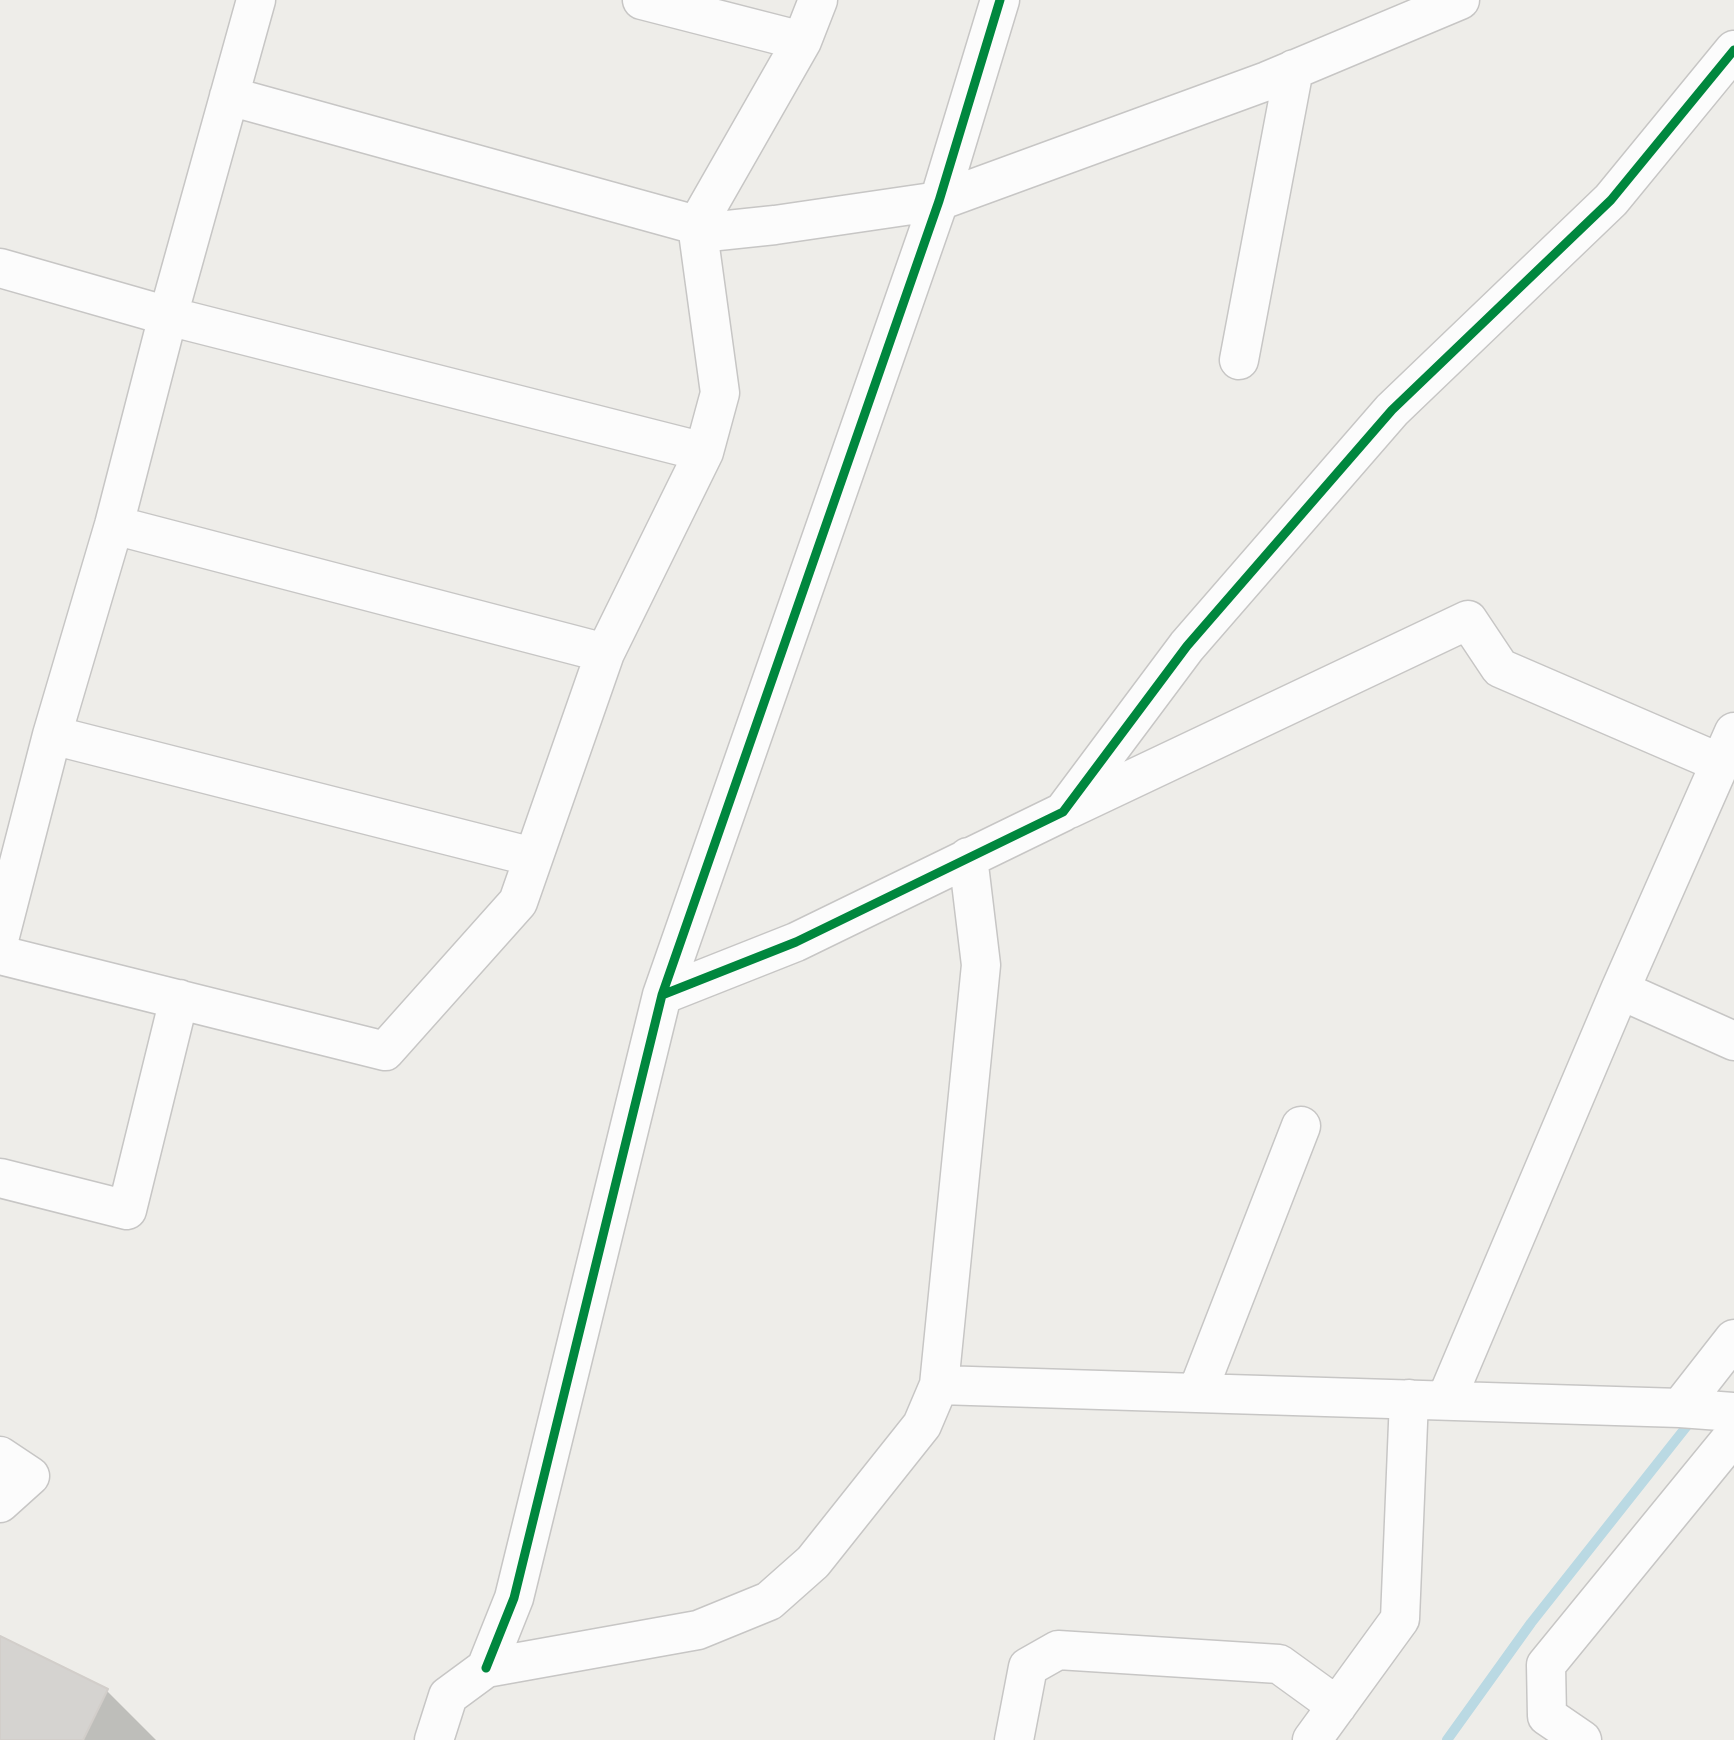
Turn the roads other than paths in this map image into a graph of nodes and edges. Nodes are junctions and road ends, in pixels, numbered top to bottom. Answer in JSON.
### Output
{"nodes":[{"id":1,"x":256,"y":0,"type":"edge"},
{"id":2,"x":642,"y":0,"type":"edge"},
{"id":3,"x":818,"y":0,"type":"edge"},
{"id":4,"x":1000,"y":0,"type":"edge"},
{"id":5,"x":1460,"y":0,"type":"edge"},
{"id":6,"x":802,"y":41,"type":"junction"},
{"id":7,"x":1734,"y":50,"type":"edge"},
{"id":8,"x":1294,"y":69,"type":"junction"},
{"id":9,"x":229,"y":96,"type":"junction"},
{"id":10,"x":939,"y":201,"type":"junction"},
{"id":11,"x":697,"y":225,"type":"junction"},
{"id":12,"x":0,"y":268,"type":"edge"},
{"id":13,"x":168,"y":316,"type":"junction"},
{"id":14,"x":1239,"y":360,"type":"dead end"},
{"id":15,"x":704,"y":452,"type":"junction"},
{"id":16,"x":114,"y":525,"type":"junction"},
{"id":17,"x":605,"y":653,"type":"junction"},
{"id":18,"x":52,"y":736,"type":"junction"},
{"id":19,"x":1727,"y":747,"type":"edge"},
{"id":20,"x":1063,"y":812,"type":"junction"},
{"id":21,"x":533,"y":857,"type":"junction"},
{"id":22,"x":968,"y":857,"type":"junction"},
{"id":23,"x":0,"y":936,"type":"edge"},
{"id":24,"x":0,"y":955,"type":"edge"},
{"id":25,"x":1620,"y":990,"type":"junction"},
{"id":26,"x":662,"y":995,"type":"junction"},
{"id":27,"x":179,"y":999,"type":"junction"},
{"id":28,"x":1734,"y":1041,"type":"edge"},
{"id":29,"x":1301,"y":1126,"type":"dead end"},
{"id":30,"x":0,"y":1178,"type":"edge"},
{"id":31,"x":1734,"y":1339,"type":"edge"},
{"id":32,"x":939,"y":1385,"type":"junction"},
{"id":33,"x":1197,"y":1393,"type":"junction"},
{"id":34,"x":1427,"y":1400,"type":"junction"},
{"id":35,"x":1680,"y":1408,"type":"junction"},
{"id":36,"x":1734,"y":1412,"type":"edge"},
{"id":37,"x":1734,"y":1435,"type":"edge"},
{"id":38,"x":0,"y":1456,"type":"edge"},
{"id":39,"x":0,"y":1503,"type":"edge"},
{"id":40,"x":486,"y":1668,"type":"junction"},
{"id":41,"x":1337,"y":1706,"type":"junction"},
{"id":42,"x":434,"y":1740,"type":"edge"},
{"id":43,"x":1014,"y":1740,"type":"edge"},
{"id":44,"x":1312,"y":1740,"type":"edge"},
{"id":45,"x":1582,"y":1740,"type":"edge"}],
"edges":[{"from":1,"to":9,"type":"street"},
{"from":2,"to":6,"type":"street"},
{"from":3,"to":6,"type":"street"},
{"from":4,"to":10,"type":"street"},
{"from":5,"to":8,"type":"street"},
{"from":6,"to":11,"type":"street"},
{"from":7,"to":20,"type":"street"},
{"from":8,"to":10,"type":"street"},
{"from":8,"to":14,"type":"street"},
{"from":9,"to":11,"type":"street"},
{"from":9,"to":13,"type":"street"},
{"from":10,"to":11,"type":"street"},
{"from":10,"to":26,"type":"street"},
{"from":11,"to":15,"type":"street"},
{"from":12,"to":13,"type":"street"},
{"from":13,"to":15,"type":"street"},
{"from":13,"to":16,"type":"street"},
{"from":15,"to":17,"type":"street"},
{"from":16,"to":17,"type":"street"},
{"from":16,"to":18,"type":"street"},
{"from":17,"to":21,"type":"street"},
{"from":18,"to":21,"type":"street"},
{"from":18,"to":23,"type":"street"},
{"from":19,"to":20,"type":"street"},
{"from":19,"to":25,"type":"street"},
{"from":20,"to":22,"type":"street"},
{"from":21,"to":27,"type":"street"},
{"from":22,"to":26,"type":"street"},
{"from":22,"to":32,"type":"street"},
{"from":24,"to":27,"type":"street"},
{"from":25,"to":28,"type":"street"},
{"from":25,"to":34,"type":"street"},
{"from":26,"to":40,"type":"street"},
{"from":27,"to":30,"type":"street"},
{"from":29,"to":33,"type":"street"},
{"from":31,"to":35,"type":"street"},
{"from":32,"to":33,"type":"street"},
{"from":32,"to":40,"type":"street"},
{"from":33,"to":34,"type":"street"},
{"from":34,"to":35,"type":"street"},
{"from":34,"to":41,"type":"street"},
{"from":35,"to":36,"type":"street"},
{"from":37,"to":45,"type":"street"},
{"from":38,"to":39,"type":"street"},
{"from":40,"to":42,"type":"street"},
{"from":41,"to":43,"type":"street"},
{"from":41,"to":44,"type":"street"}]}
